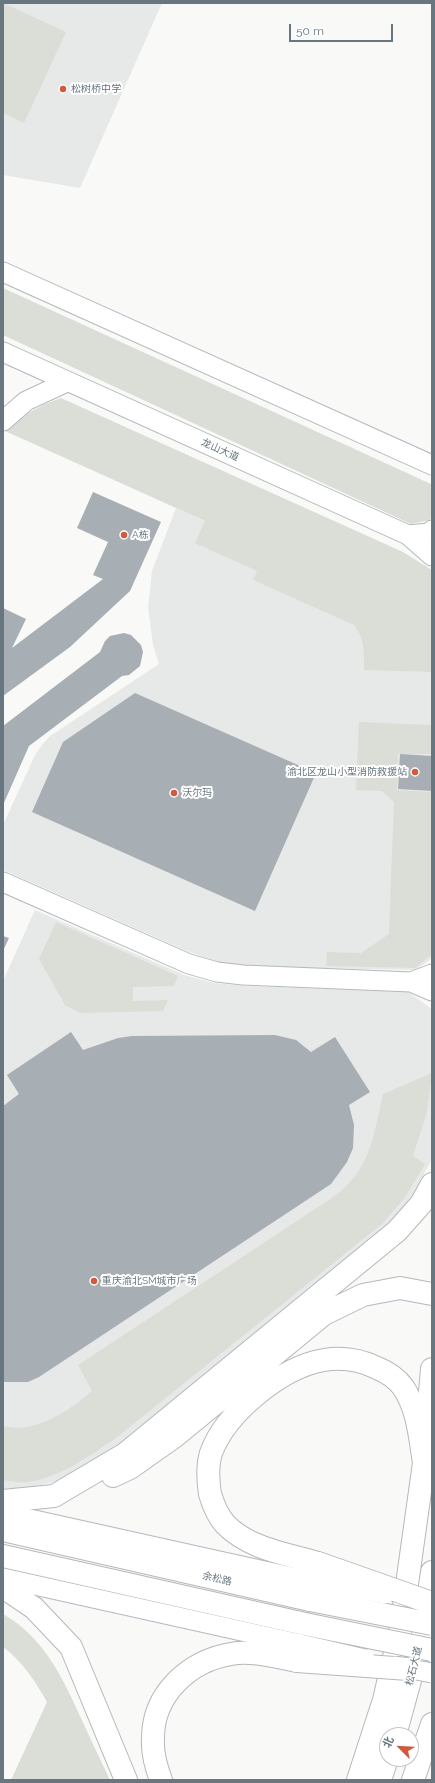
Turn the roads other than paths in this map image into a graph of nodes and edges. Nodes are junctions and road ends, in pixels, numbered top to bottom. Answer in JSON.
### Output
{"nodes":[{"id":1,"x":3,"y":272,"type":"edge"},
{"id":2,"x":3,"y":352,"type":"edge"},
{"id":3,"x":67,"y":382,"type":"junction"},
{"id":4,"x":3,"y":421,"type":"edge"},
{"id":5,"x":432,"y":465,"type":"edge"},
{"id":6,"x":432,"y":530,"type":"edge"},
{"id":7,"x":408,"y":535,"type":"junction"},
{"id":8,"x":432,"y":541,"type":"edge"},
{"id":9,"x":432,"y":556,"type":"edge"},
{"id":10,"x":3,"y":882,"type":"edge"},
{"id":11,"x":432,"y":974,"type":"edge"},
{"id":12,"x":411,"y":982,"type":"junction"},
{"id":13,"x":432,"y":992,"type":"edge"},
{"id":14,"x":432,"y":1184,"type":"edge"},
{"id":15,"x":432,"y":1294,"type":"edge"},
{"id":16,"x":432,"y":1369,"type":"edge"},
{"id":17,"x":424,"y":1463,"type":"junction"},
{"id":18,"x":54,"y":1496,"type":"junction"},
{"id":19,"x":3,"y":1501,"type":"edge"},
{"id":20,"x":3,"y":1513,"type":"edge"},
{"id":21,"x":3,"y":1530,"type":"edge"},
{"id":22,"x":3,"y":1556,"type":"edge"},
{"id":23,"x":432,"y":1572,"type":"edge"},
{"id":24,"x":3,"y":1578,"type":"edge"},
{"id":25,"x":314,"y":1581,"type":"junction"},
{"id":26,"x":3,"y":1587,"type":"edge"},
{"id":27,"x":431,"y":1602,"type":"edge"},
{"id":28,"x":432,"y":1624,"type":"edge"},
{"id":29,"x":300,"y":1643,"type":"junction"},
{"id":30,"x":432,"y":1650,"type":"edge"},
{"id":31,"x":78,"y":1661,"type":"junction"},
{"id":32,"x":408,"y":1669,"type":"joint"},
{"id":33,"x":432,"y":1673,"type":"edge"},
{"id":34,"x":432,"y":1724,"type":"edge"},
{"id":35,"x":397,"y":1727,"type":"edge"},
{"id":36,"x":379,"y":1766,"type":"edge"},
{"id":37,"x":365,"y":1779,"type":"edge"},
{"id":38,"x":126,"y":1780,"type":"edge"},
{"id":39,"x":143,"y":1780,"type":"edge"},
{"id":40,"x":161,"y":1780,"type":"edge"},
{"id":41,"x":413,"y":1780,"type":"edge"}],
"edges":[{"from":1,"to":5,"type":"main road"},
{"from":2,"to":3,"type":"main road","name":"龙山大道"},
{"from":3,"to":4,"type":"main road"},
{"from":3,"to":7,"type":"main road","name":"龙山大道"},
{"from":6,"to":7,"type":"main road"},
{"from":7,"to":8,"type":"main road"},
{"from":7,"to":9,"type":"main road","name":"龙山大道"},
{"from":10,"to":12,"type":"main road"},
{"from":11,"to":12,"type":"main road"},
{"from":12,"to":13,"type":"main road"},
{"from":14,"to":18,"type":"highway"},
{"from":15,"to":18,"type":"highway"},
{"from":16,"to":17,"type":"highway"},
{"from":17,"to":25,"type":"highway"},
{"from":17,"to":37,"type":"highway"},
{"from":18,"to":19,"type":"highway"},
{"from":20,"to":25,"type":"main road"},
{"from":21,"to":25,"type":"highway","name":"余松路"},
{"from":22,"to":29,"type":"highway"},
{"from":23,"to":35,"type":"highway","name":"松石大道"},
{"from":24,"to":29,"type":"main road"},
{"from":25,"to":27,"type":"highway","bridge":true},
{"from":25,"to":28,"type":"highway","name":"余松路","bridge":true},
{"from":26,"to":31,"type":"highway"},
{"from":29,"to":30,"type":"highway","bridge":true},
{"from":29,"to":32,"type":"highway","bridge":true},
{"from":29,"to":40,"type":"highway"},
{"from":31,"to":38,"type":"highway"},
{"from":31,"to":39,"type":"highway"},
{"from":32,"to":33,"type":"main road","bridge":true},
{"from":34,"to":41,"type":"highway"},
{"from":36,"to":37,"type":"highway"}]}
